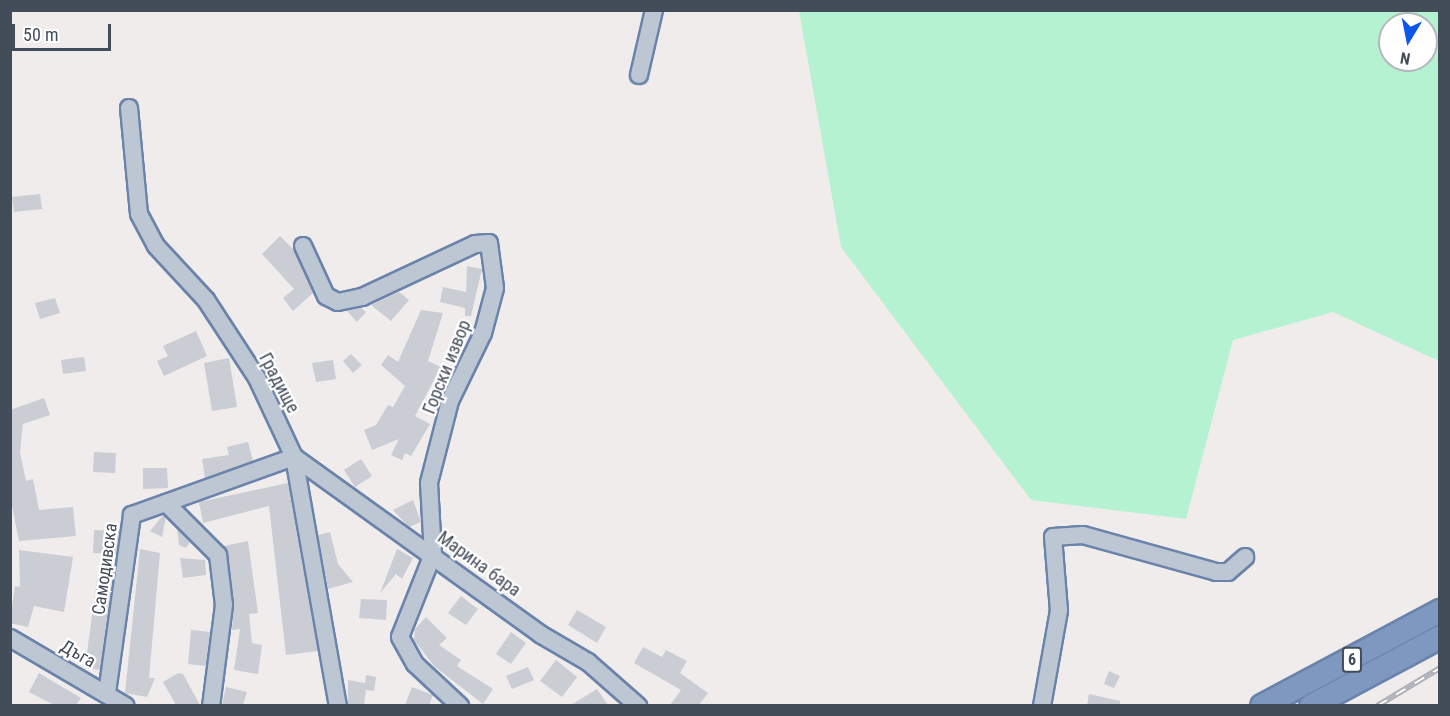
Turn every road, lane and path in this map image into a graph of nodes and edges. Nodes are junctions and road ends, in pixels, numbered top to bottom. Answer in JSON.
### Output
{"nodes":[{"id":1,"x":654,"y":10,"type":"edge"},
{"id":2,"x":639,"y":75,"type":"dead end"},
{"id":3,"x":129,"y":108,"type":"dead end"},
{"id":4,"x":303,"y":246,"type":"dead end"},
{"id":5,"x":294,"y":457,"type":"junction"},
{"id":6,"x":166,"y":503,"type":"junction"},
{"id":7,"x":433,"y":554,"type":"junction"},
{"id":8,"x":1245,"y":557,"type":"dead end"},
{"id":9,"x":1440,"y":611,"type":"edge"},
{"id":10,"x":1440,"y":637,"type":"edge"},
{"id":11,"x":10,"y":638,"type":"edge"},
{"id":12,"x":107,"y":693,"type":"junction"},
{"id":13,"x":126,"y":705,"type":"edge"},
{"id":14,"x":211,"y":705,"type":"edge"},
{"id":15,"x":338,"y":705,"type":"edge"},
{"id":16,"x":460,"y":705,"type":"edge"},
{"id":17,"x":638,"y":705,"type":"edge"},
{"id":18,"x":1042,"y":705,"type":"edge"},
{"id":19,"x":1262,"y":705,"type":"edge"},
{"id":20,"x":1311,"y":705,"type":"edge"}],
"edges":[{"from":1,"to":2,"type":"street"},
{"from":3,"to":5,"type":"street","name":"Градище"},
{"from":4,"to":7,"type":"street","name":"Горски извор"},
{"from":5,"to":6,"type":"street","name":"Самодивска"},
{"from":5,"to":7,"type":"street","name":"Марина бара"},
{"from":5,"to":15,"type":"street","name":"Градище"},
{"from":6,"to":12,"type":"street","name":"Самодивска"},
{"from":6,"to":14,"type":"street"},
{"from":7,"to":16,"type":"street","name":"Горски извор"},
{"from":7,"to":17,"type":"street","name":"Марина бара"},
{"from":8,"to":18,"type":"street"},
{"from":9,"to":19,"type":"highway","number":"6"},
{"from":10,"to":20,"type":"highway","number":"6"},
{"from":11,"to":12,"type":"street","name":"Дъга"},
{"from":12,"to":13,"type":"street","name":"Дъга"}]}
